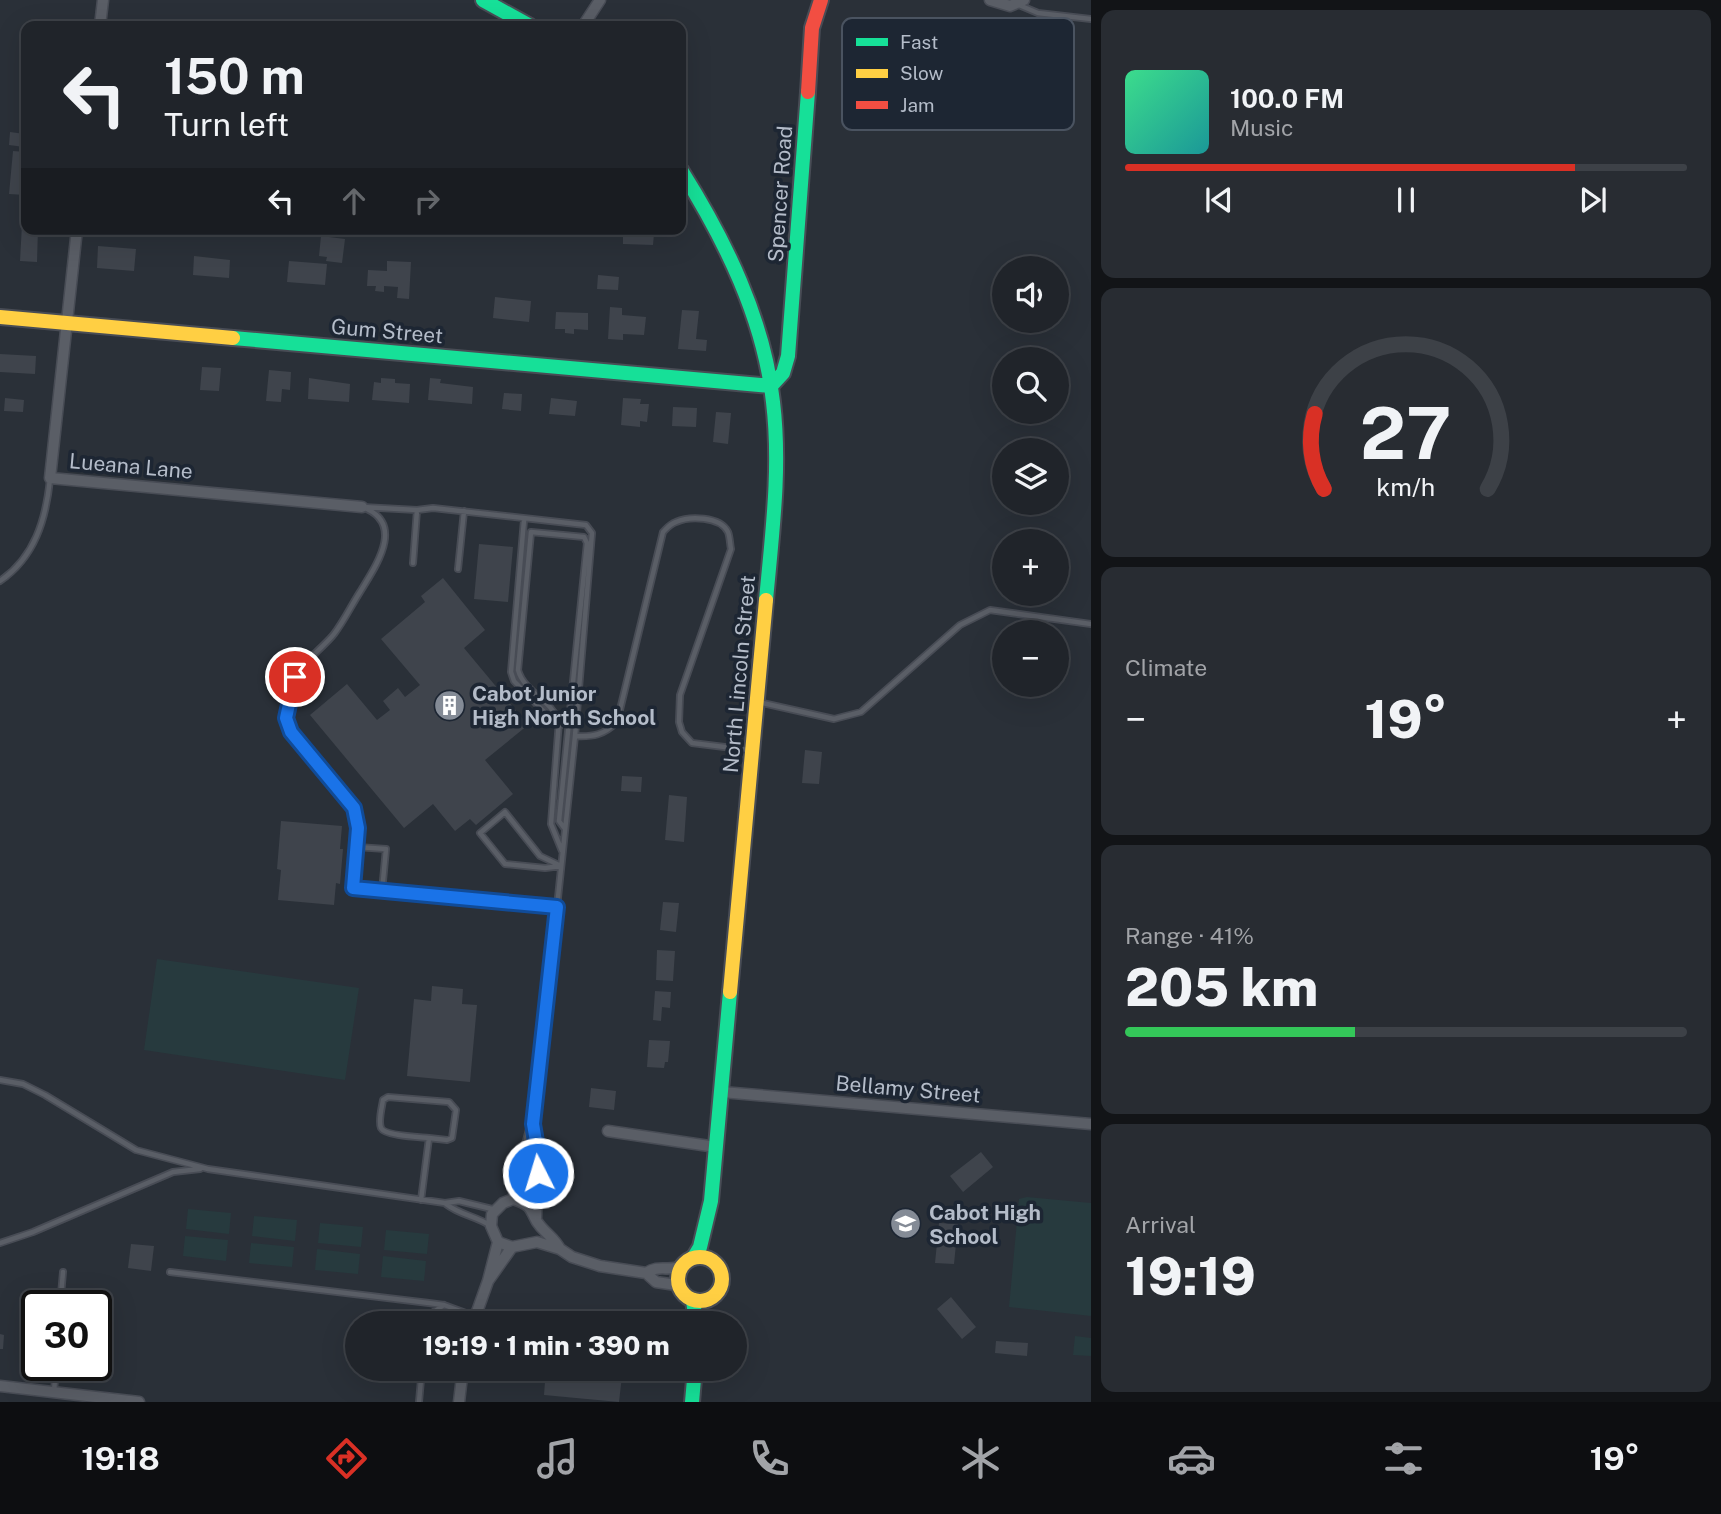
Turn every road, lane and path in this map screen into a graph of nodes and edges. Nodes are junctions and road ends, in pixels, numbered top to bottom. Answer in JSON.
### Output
{"nodes":[{"id":1,"x":103,"y":0,"type":"edge"},
{"id":2,"x":483,"y":0,"type":"edge"},
{"id":3,"x":600,"y":0,"type":"edge"},
{"id":4,"x":821,"y":0,"type":"edge"},
{"id":5,"x":990,"y":0,"type":"edge"},
{"id":6,"x":1021,"y":2,"type":"edge"},
{"id":7,"x":1091,"y":19,"type":"edge"},
{"id":8,"x":101,"y":21,"type":"edge"},
{"id":9,"x":521,"y":21,"type":"edge"},
{"id":10,"x":586,"y":21,"type":"edge"},
{"id":11,"x":686,"y":178,"type":"edge"},
{"id":12,"x":76,"y":235,"type":"edge"},
{"id":13,"x":0,"y":317,"type":"edge"},
{"id":14,"x":67,"y":324,"type":"junction"},
{"id":15,"x":771,"y":386,"type":"junction"},
{"id":16,"x":50,"y":478,"type":"junction"},
{"id":17,"x":362,"y":507,"type":"junction"},
{"id":18,"x":418,"y":510,"type":"junction"},
{"id":19,"x":464,"y":510,"type":"junction"},
{"id":20,"x":524,"y":520,"type":"junction"},
{"id":21,"x":413,"y":563,"type":"dead end"},
{"id":22,"x":458,"y":569,"type":"dead end"},
{"id":23,"x":0,"y":581,"type":"edge"},
{"id":24,"x":1091,"y":624,"type":"edge"},
{"id":25,"x":757,"y":702,"type":"junction"},
{"id":26,"x":560,"y":729,"type":"junction"},
{"id":27,"x":575,"y":736,"type":"junction"},
{"id":28,"x":753,"y":750,"type":"junction"},
{"id":29,"x":565,"y":830,"type":"junction"},
{"id":30,"x":357,"y":847,"type":"junction"},
{"id":31,"x":563,"y":854,"type":"junction"},
{"id":32,"x":562,"y":866,"type":"junction"},
{"id":33,"x":382,"y":891,"type":"junction"},
{"id":34,"x":557,"y":907,"type":"junction"},
{"id":35,"x":0,"y":1080,"type":"edge"},
{"id":36,"x":722,"y":1092,"type":"junction"},
{"id":37,"x":533,"y":1124,"type":"junction"},
{"id":38,"x":1091,"y":1124,"type":"edge"},
{"id":39,"x":608,"y":1131,"type":"dead end"},
{"id":40,"x":429,"y":1138,"type":"junction"},
{"id":41,"x":716,"y":1147,"type":"junction"},
{"id":42,"x":208,"y":1169,"type":"junction"},
{"id":43,"x":513,"y":1199,"type":"junction"},
{"id":44,"x":421,"y":1200,"type":"junction"},
{"id":45,"x":445,"y":1203,"type":"junction"},
{"id":46,"x":496,"y":1208,"type":"junction"},
{"id":47,"x":536,"y":1219,"type":"junction"},
{"id":48,"x":491,"y":1226,"type":"junction"},
{"id":49,"x":0,"y":1242,"type":"edge"},
{"id":50,"x":498,"y":1242,"type":"junction"},
{"id":51,"x":530,"y":1242,"type":"junction"},
{"id":52,"x":512,"y":1247,"type":"junction"},
{"id":53,"x":560,"y":1249,"type":"junction"},
{"id":54,"x":701,"y":1257,"type":"junction"},
{"id":55,"x":682,"y":1266,"type":"junction"},
{"id":56,"x":63,"y":1272,"type":"dead end"},
{"id":57,"x":170,"y":1272,"type":"dead end"},
{"id":58,"x":646,"y":1273,"type":"junction"},
{"id":59,"x":488,"y":1281,"type":"junction"},
{"id":60,"x":680,"y":1288,"type":"junction"},
{"id":61,"x":61,"y":1290,"type":"edge"},
{"id":62,"x":698,"y":1300,"type":"junction"},
{"id":63,"x":444,"y":1305,"type":"junction"},
{"id":64,"x":435,"y":1311,"type":"edge"},
{"id":65,"x":456,"y":1311,"type":"edge"},
{"id":66,"x":477,"y":1311,"type":"edge"},
{"id":67,"x":698,"y":1311,"type":"edge"},
{"id":68,"x":55,"y":1381,"type":"edge"},
{"id":69,"x":421,"y":1381,"type":"edge"},
{"id":70,"x":461,"y":1381,"type":"edge"},
{"id":71,"x":694,"y":1381,"type":"edge"},
{"id":72,"x":0,"y":1386,"type":"edge"},
{"id":73,"x":54,"y":1392,"type":"junction"},
{"id":74,"x":139,"y":1402,"type":"edge"},
{"id":75,"x":419,"y":1402,"type":"edge"},
{"id":76,"x":459,"y":1402,"type":"edge"},
{"id":77,"x":692,"y":1402,"type":"edge"}],
"edges":[{"from":1,"to":8,"type":"street"},
{"from":2,"to":9,"type":"street"},
{"from":3,"to":10,"type":"street"},
{"from":4,"to":15,"type":"street","name":"Spencer Road"},
{"from":5,"to":6,"type":"street"},
{"from":6,"to":7,"type":"lane"},
{"from":11,"to":15,"type":"street","name":"North Lincoln Street"},
{"from":12,"to":14,"type":"street","name":"Lueana Lane"},
{"from":13,"to":14,"type":"street","name":"Gum Street"},
{"from":14,"to":15,"type":"street","name":"Gum Street"},
{"from":14,"to":16,"type":"street","name":"Lueana Lane"},
{"from":15,"to":25,"type":"street","name":"North Lincoln Street"},
{"from":16,"to":17,"type":"street","name":"Lueana Lane"},
{"from":16,"to":23,"type":"lane"},
{"from":17,"to":18,"type":"lane"},
{"from":17,"to":30,"type":"lane"},
{"from":18,"to":19,"type":"lane"},
{"from":18,"to":21,"type":"lane"},
{"from":19,"to":20,"type":"lane"},
{"from":19,"to":22,"type":"lane"},
{"from":20,"to":26,"type":"lane"},
{"from":20,"to":27,"type":"lane"},
{"from":24,"to":25,"type":"lane"},
{"from":25,"to":28,"type":"street","name":"North Lincoln Street"},
{"from":26,"to":29,"type":"lane"},
{"from":26,"to":31,"type":"lane"},
{"from":27,"to":28,"type":"lane"},
{"from":27,"to":29,"type":"lane"},
{"from":28,"to":36,"type":"street","name":"North Lincoln Street"},
{"from":29,"to":31,"type":"lane"},
{"from":30,"to":33,"type":"lane"},
{"from":30,"to":33,"type":"lane"},
{"from":31,"to":32,"type":"lane"},
{"from":32,"to":32,"type":"lane"},
{"from":32,"to":34,"type":"lane"},
{"from":33,"to":34,"type":"lane"},
{"from":34,"to":37,"type":"street"},
{"from":35,"to":42,"type":"lane"},
{"from":36,"to":38,"type":"street","name":"Bellamy Street"},
{"from":36,"to":41,"type":"street","name":"North Lincoln Street"},
{"from":37,"to":43,"type":"street"},
{"from":37,"to":47,"type":"street"},
{"from":39,"to":41,"type":"street"},
{"from":40,"to":40,"type":"lane"},
{"from":40,"to":44,"type":"lane"},
{"from":41,"to":54,"type":"street","name":"North Lincoln Street"},
{"from":42,"to":44,"type":"lane"},
{"from":42,"to":49,"type":"lane"},
{"from":43,"to":46,"type":"street"},
{"from":43,"to":47,"type":"street"},
{"from":44,"to":45,"type":"lane"},
{"from":45,"to":46,"type":"lane"},
{"from":45,"to":48,"type":"lane"},
{"from":46,"to":48,"type":"street"},
{"from":47,"to":51,"type":"street"},
{"from":47,"to":53,"type":"street"},
{"from":48,"to":50,"type":"street"},
{"from":50,"to":52,"type":"street"},
{"from":50,"to":59,"type":"street"},
{"from":51,"to":52,"type":"street"},
{"from":51,"to":53,"type":"street"},
{"from":52,"to":59,"type":"street"},
{"from":53,"to":58,"type":"street"},
{"from":54,"to":55,"type":"street"},
{"from":54,"to":62,"type":"street"},
{"from":55,"to":58,"type":"street"},
{"from":55,"to":60,"type":"street"},
{"from":56,"to":61,"type":"lane"},
{"from":57,"to":63,"type":"lane"},
{"from":58,"to":60,"type":"street"},
{"from":59,"to":66,"type":"street"},
{"from":60,"to":62,"type":"street"},
{"from":62,"to":67,"type":"street"},
{"from":63,"to":64,"type":"lane"},
{"from":63,"to":65,"type":"lane"},
{"from":68,"to":73,"type":"lane"},
{"from":69,"to":75,"type":"lane"},
{"from":70,"to":76,"type":"street"},
{"from":71,"to":77,"type":"street"},
{"from":72,"to":73,"type":"street"},
{"from":73,"to":74,"type":"street"}]}
